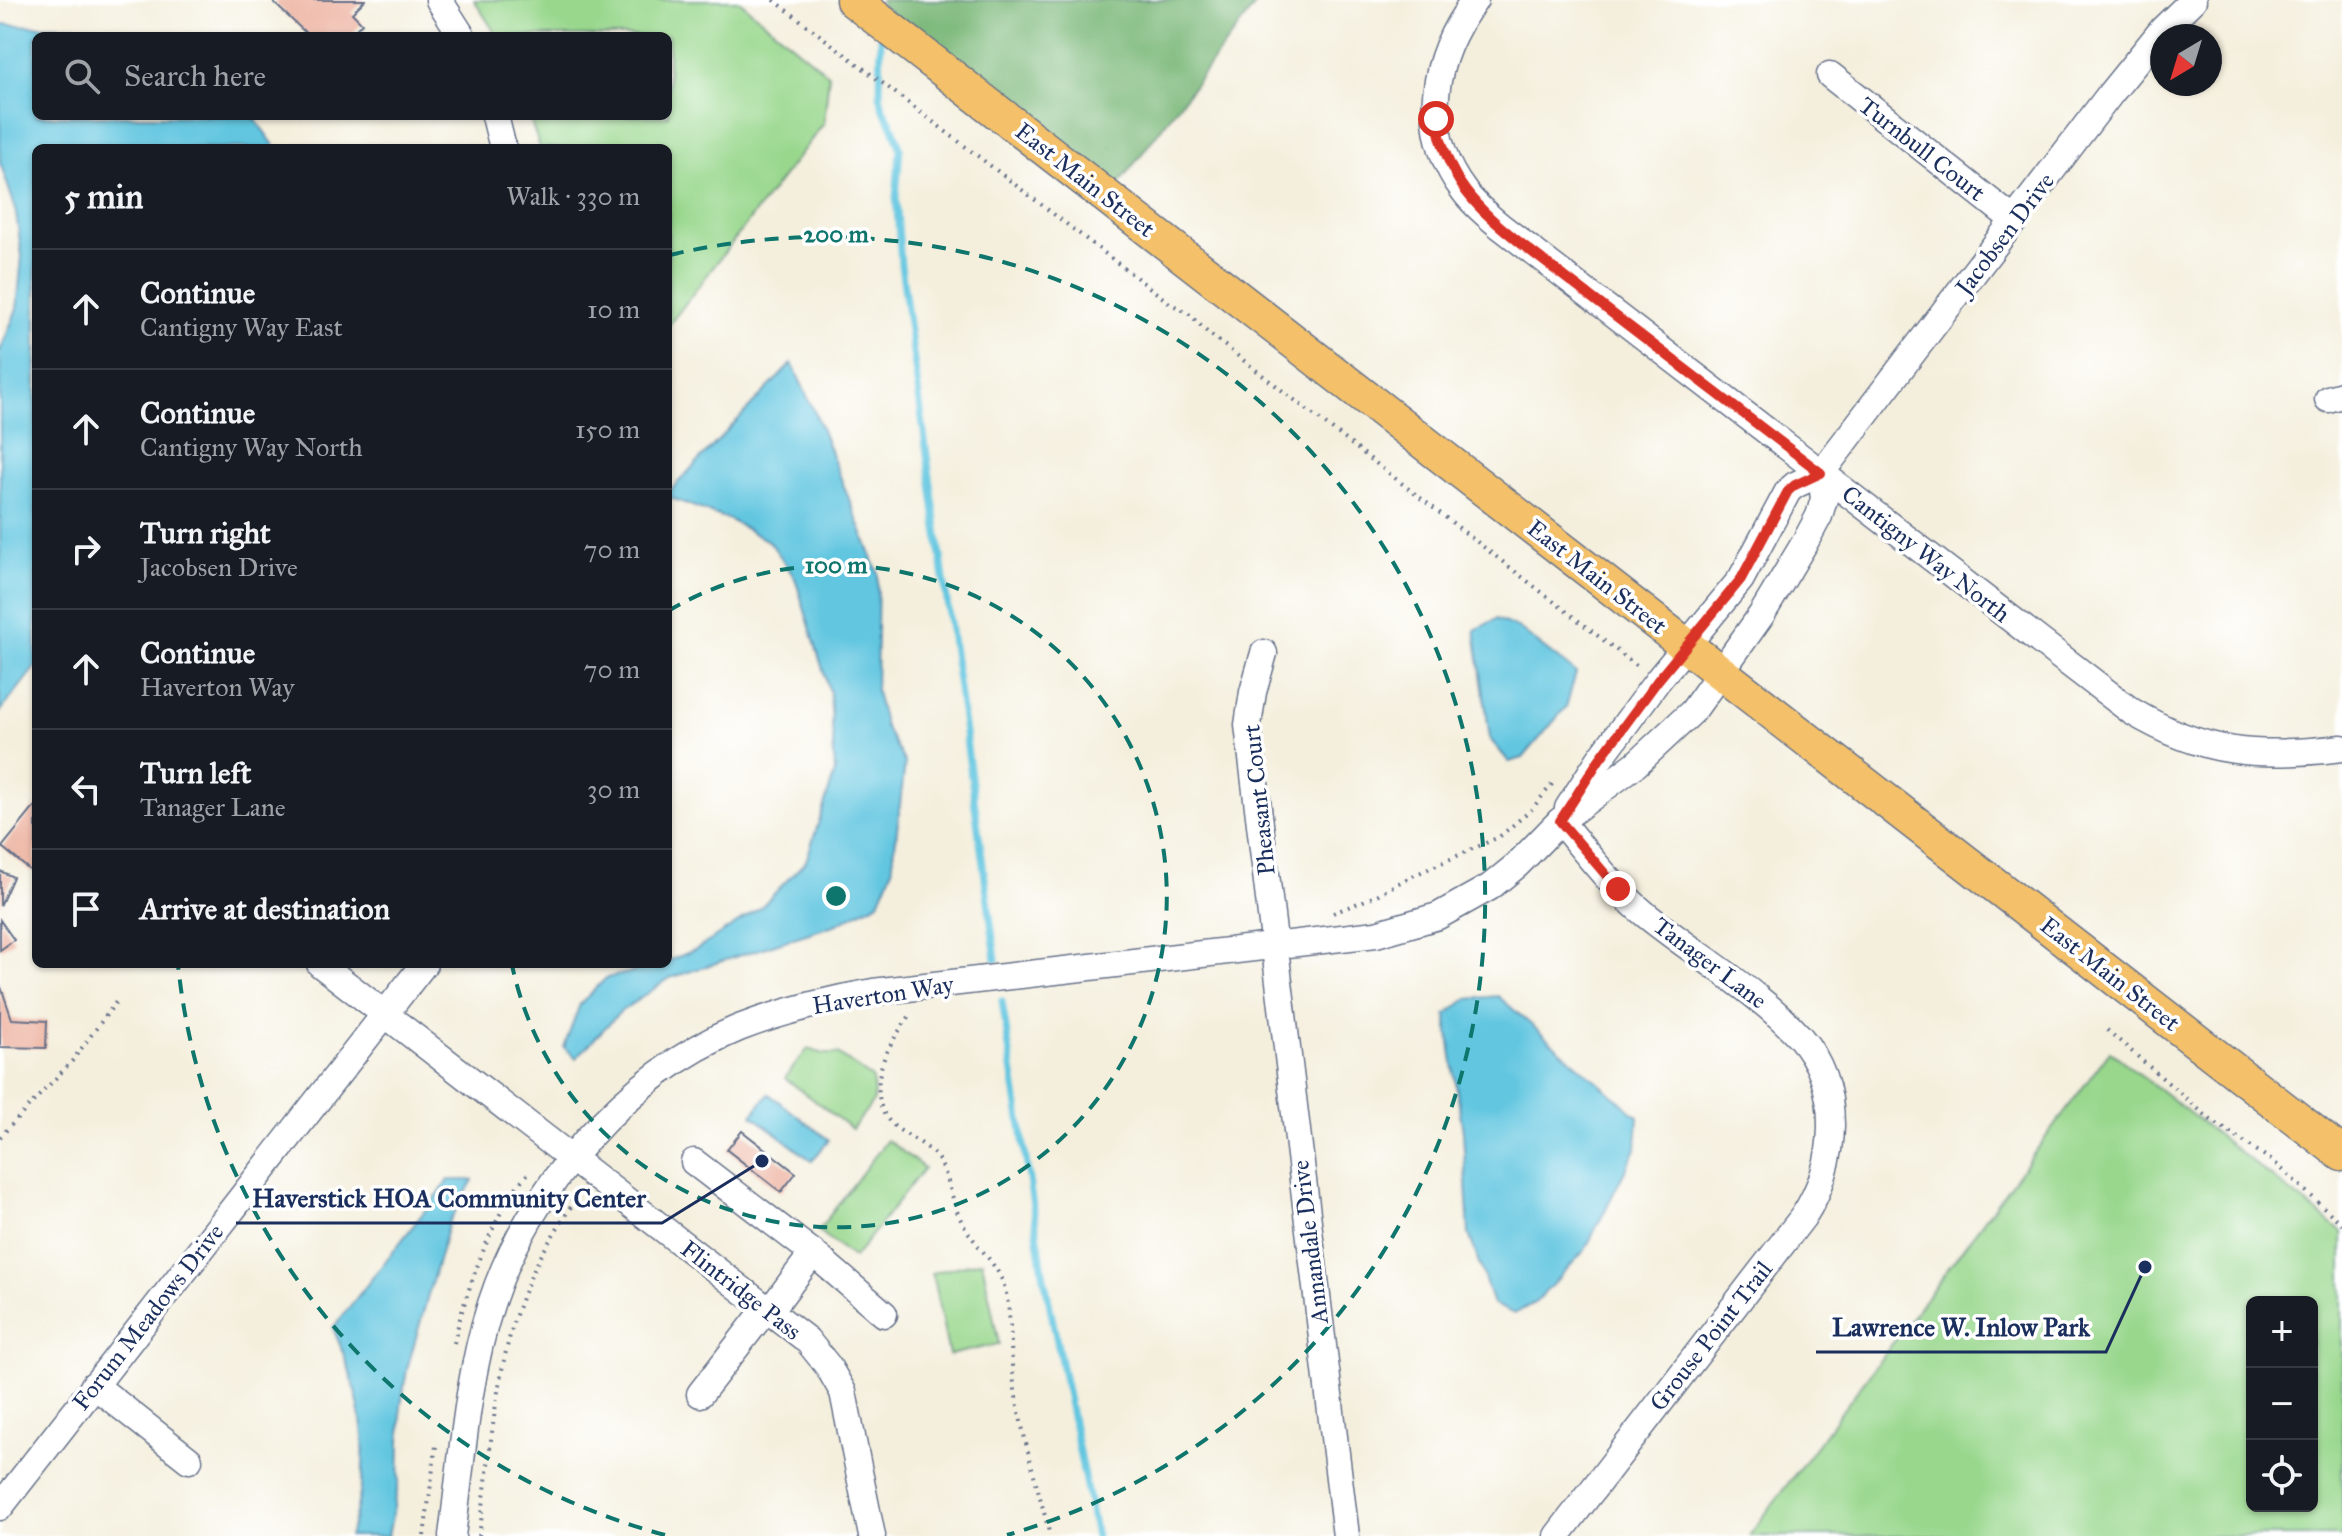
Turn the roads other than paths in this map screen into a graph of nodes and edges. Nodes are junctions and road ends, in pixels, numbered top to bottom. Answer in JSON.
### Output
{"nodes":[{"id":1,"x":439,"y":0,"type":"edge"},
{"id":2,"x":853,"y":0,"type":"edge"},
{"id":3,"x":1475,"y":0,"type":"edge"},
{"id":4,"x":2193,"y":0,"type":"edge"},
{"id":5,"x":459,"y":32,"type":"edge"},
{"id":6,"x":1830,"y":75,"type":"dead end"},
{"id":7,"x":496,"y":120,"type":"edge"},
{"id":8,"x":502,"y":144,"type":"edge"},
{"id":9,"x":2015,"y":221,"type":"junction"},
{"id":10,"x":1821,"y":473,"type":"junction"},
{"id":11,"x":1686,"y":647,"type":"junction"},
{"id":12,"x":1264,"y":653,"type":"dead end"},
{"id":13,"x":1721,"y":673,"type":"junction"},
{"id":14,"x":2342,"y":748,"type":"edge"},
{"id":15,"x":1560,"y":821,"type":"junction"},
{"id":16,"x":1274,"y":947,"type":"junction"},
{"id":17,"x":325,"y":968,"type":"edge"},
{"id":18,"x":421,"y":968,"type":"edge"},
{"id":19,"x":385,"y":1014,"type":"junction"},
{"id":20,"x":1831,"y":1121,"type":"joint"},
{"id":21,"x":2342,"y":1153,"type":"edge"},
{"id":22,"x":571,"y":1159,"type":"junction"},
{"id":23,"x":694,"y":1162,"type":"dead end"},
{"id":24,"x":813,"y":1253,"type":"junction"},
{"id":25,"x":768,"y":1310,"type":"junction"},
{"id":26,"x":884,"y":1314,"type":"dead end"},
{"id":27,"x":94,"y":1385,"type":"junction"},
{"id":28,"x":700,"y":1394,"type":"dead end"},
{"id":29,"x":189,"y":1460,"type":"dead end"},
{"id":30,"x":0,"y":1507,"type":"edge"},
{"id":31,"x":452,"y":1536,"type":"edge"},
{"id":32,"x":872,"y":1536,"type":"edge"},
{"id":33,"x":1346,"y":1536,"type":"edge"},
{"id":34,"x":1557,"y":1536,"type":"edge"}],
"edges":[{"from":1,"to":5,"type":"street"},
{"from":2,"to":11,"type":"main road","name":"East Main Street"},
{"from":3,"to":10,"type":"street","name":"Cantigny Way North"},
{"from":4,"to":9,"type":"street","name":"Jacobsen Drive"},
{"from":6,"to":9,"type":"street","name":"Turnbull Court"},
{"from":7,"to":8,"type":"street"},
{"from":9,"to":10,"type":"street","name":"Jacobsen Drive"},
{"from":10,"to":11,"type":"street","name":"Jacobsen Drive"},
{"from":10,"to":13,"type":"street"},
{"from":10,"to":14,"type":"street","name":"Cantigny Way North"},
{"from":11,"to":13,"type":"main road","name":"East Main Street"},
{"from":11,"to":15,"type":"street","name":"Haverton Way"},
{"from":12,"to":16,"type":"street","name":"Pheasant Court"},
{"from":13,"to":15,"type":"street","name":"Haverton Way"},
{"from":13,"to":21,"type":"main road","name":"East Main Street"},
{"from":15,"to":16,"type":"street","name":"Haverton Way"},
{"from":15,"to":20,"type":"street","name":"Tanager Lane"},
{"from":16,"to":22,"type":"street","name":"Haverton Way"},
{"from":16,"to":33,"type":"street","name":"Annandale Drive"},
{"from":17,"to":19,"type":"street","name":"Flintridge Pass"},
{"from":18,"to":19,"type":"street","name":"Forum Meadows Drive"},
{"from":19,"to":22,"type":"street","name":"Flintridge Pass"},
{"from":19,"to":27,"type":"street","name":"Forum Meadows Drive"},
{"from":20,"to":34,"type":"street","name":"Grouse Point Trail"},
{"from":22,"to":25,"type":"street","name":"Flintridge Pass"},
{"from":22,"to":31,"type":"street","name":"Haverton Way"},
{"from":23,"to":24,"type":"street"},
{"from":24,"to":25,"type":"street"},
{"from":24,"to":26,"type":"street"},
{"from":25,"to":28,"type":"street"},
{"from":25,"to":32,"type":"street","name":"Flintridge Pass"},
{"from":27,"to":29,"type":"street"},
{"from":27,"to":30,"type":"street","name":"Forum Meadows Drive"}]}
